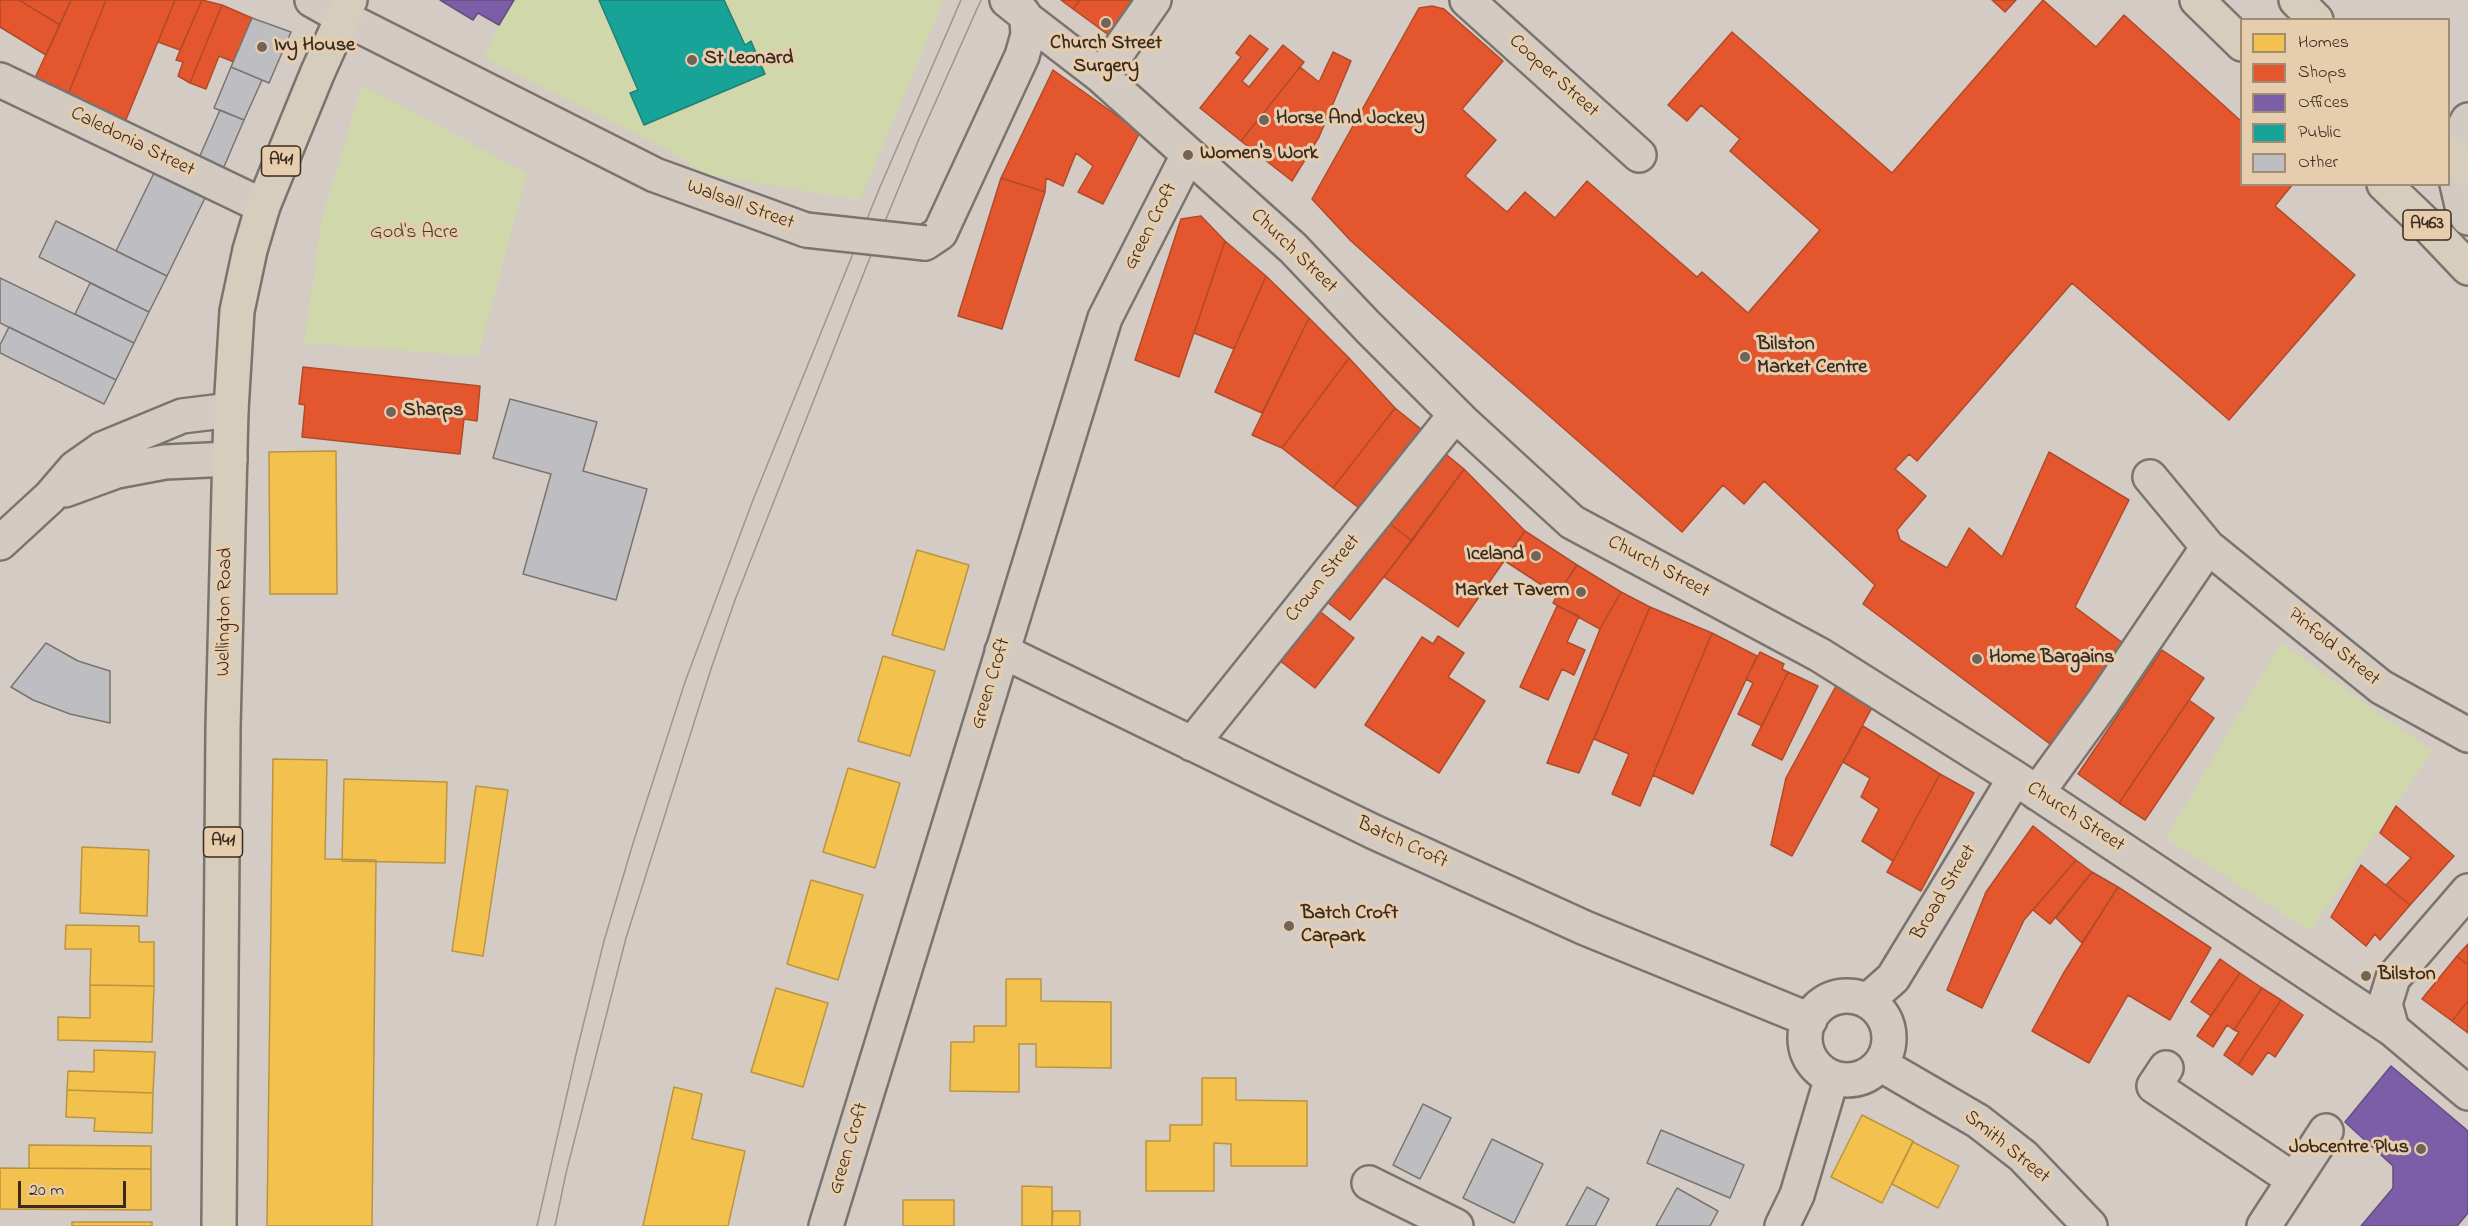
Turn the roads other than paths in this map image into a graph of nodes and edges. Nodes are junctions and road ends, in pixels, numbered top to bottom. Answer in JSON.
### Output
{"nodes":[{"id":1,"x":312,"y":0,"type":"edge"},
{"id":2,"x":1154,"y":0,"type":"edge"},
{"id":3,"x":1467,"y":0,"type":"edge"},
{"id":4,"x":2197,"y":0,"type":"edge"},
{"id":5,"x":2296,"y":0,"type":"edge"},
{"id":6,"x":1015,"y":7,"type":"edge"},
{"id":7,"x":346,"y":9,"type":"edge"},
{"id":8,"x":2314,"y":18,"type":"edge"},
{"id":9,"x":2240,"y":43,"type":"edge"},
{"id":10,"x":1101,"y":76,"type":"junction"},
{"id":11,"x":0,"y":80,"type":"edge"},
{"id":12,"x":2468,"y":120,"type":"edge"},
{"id":13,"x":1188,"y":155,"type":"junction"},
{"id":14,"x":1639,"y":155,"type":"dead end"},
{"id":15,"x":2457,"y":156,"type":"edge"},
{"id":16,"x":2386,"y":186,"type":"edge"},
{"id":17,"x":263,"y":206,"type":"junction"},
{"id":18,"x":2468,"y":218,"type":"edge"},
{"id":19,"x":2468,"y":268,"type":"edge"},
{"id":20,"x":231,"y":410,"type":"junction"},
{"id":21,"x":1455,"y":415,"type":"junction"},
{"id":22,"x":230,"y":459,"type":"junction"},
{"id":23,"x":2150,"y":477,"type":"dead end"},
{"id":24,"x":50,"y":497,"type":"junction"},
{"id":25,"x":0,"y":543,"type":"edge"},
{"id":26,"x":2208,"y":547,"type":"junction"},
{"id":27,"x":1002,"y":651,"type":"junction"},
{"id":28,"x":2468,"y":735,"type":"edge"},
{"id":29,"x":1192,"y":744,"type":"junction"},
{"id":30,"x":2026,"y":786,"type":"junction"},
{"id":31,"x":2468,"y":891,"type":"edge"},
{"id":32,"x":1867,"y":1001,"type":"junction"},
{"id":33,"x":1810,"y":1020,"type":"junction"},
{"id":34,"x":2392,"y":1029,"type":"junction"},
{"id":35,"x":1881,"y":1064,"type":"junction"},
{"id":36,"x":2166,"y":1068,"type":"dead end"},
{"id":37,"x":1832,"y":1077,"type":"junction"},
{"id":38,"x":2468,"y":1093,"type":"edge"},
{"id":39,"x":2326,"y":1131,"type":"dead end"},
{"id":40,"x":2294,"y":1180,"type":"junction"},
{"id":41,"x":1369,"y":1183,"type":"dead end"},
{"id":42,"x":219,"y":1226,"type":"edge"},
{"id":43,"x":826,"y":1226,"type":"edge"},
{"id":44,"x":1455,"y":1226,"type":"edge"},
{"id":45,"x":1782,"y":1226,"type":"edge"},
{"id":46,"x":2090,"y":1226,"type":"edge"},
{"id":47,"x":2264,"y":1226,"type":"edge"}],
"edges":[{"from":1,"to":7,"type":"street","name":"Walsall Street"},
{"from":2,"to":10,"type":"street"},
{"from":3,"to":14,"type":"street","name":"Cooper Street"},
{"from":4,"to":9,"type":"highway"},
{"from":5,"to":8,"type":"highway"},
{"from":6,"to":7,"type":"street","name":"Walsall Street","bridge":true},
{"from":6,"to":10,"type":"street","name":"Church Street"},
{"from":7,"to":17,"type":"highway","name":"Wellington Road","number":"A41"},
{"from":10,"to":13,"type":"street","name":"Church Street"},
{"from":11,"to":17,"type":"street","name":"Caledonia Street"},
{"from":12,"to":15,"type":"street"},
{"from":13,"to":21,"type":"street","name":"Church Street"},
{"from":13,"to":27,"type":"street","name":"Green Croft"},
{"from":15,"to":18,"type":"street"},
{"from":16,"to":19,"type":"highway","number":"A463"},
{"from":17,"to":20,"type":"highway","name":"Wellington Road","number":"A41"},
{"from":20,"to":22,"type":"highway","name":"Wellington Road","number":"A41"},
{"from":20,"to":24,"type":"street"},
{"from":21,"to":29,"type":"street","name":"Crown Street"},
{"from":21,"to":30,"type":"street","name":"Church Street"},
{"from":22,"to":24,"type":"street"},
{"from":22,"to":42,"type":"highway","name":"Wellington Road","number":"A41"},
{"from":23,"to":26,"type":"street","name":"Pinfold Street"},
{"from":24,"to":25,"type":"street"},
{"from":26,"to":28,"type":"street","name":"Pinfold Street"},
{"from":26,"to":30,"type":"street"},
{"from":27,"to":29,"type":"street","name":"Batch Croft"},
{"from":27,"to":43,"type":"street","name":"Green Croft"},
{"from":29,"to":33,"type":"street","name":"Batch Croft"},
{"from":30,"to":32,"type":"street","name":"Broad Street"},
{"from":30,"to":34,"type":"street","name":"Church Street"},
{"from":31,"to":34,"type":"street"},
{"from":32,"to":33,"type":"street"},
{"from":32,"to":35,"type":"street"},
{"from":33,"to":37,"type":"street"},
{"from":34,"to":38,"type":"street","name":"Church Street"},
{"from":35,"to":37,"type":"street"},
{"from":35,"to":46,"type":"street","name":"Smith Street"},
{"from":36,"to":40,"type":"street"},
{"from":37,"to":45,"type":"street"},
{"from":39,"to":40,"type":"street"},
{"from":40,"to":47,"type":"street"},
{"from":41,"to":44,"type":"street"}]}
